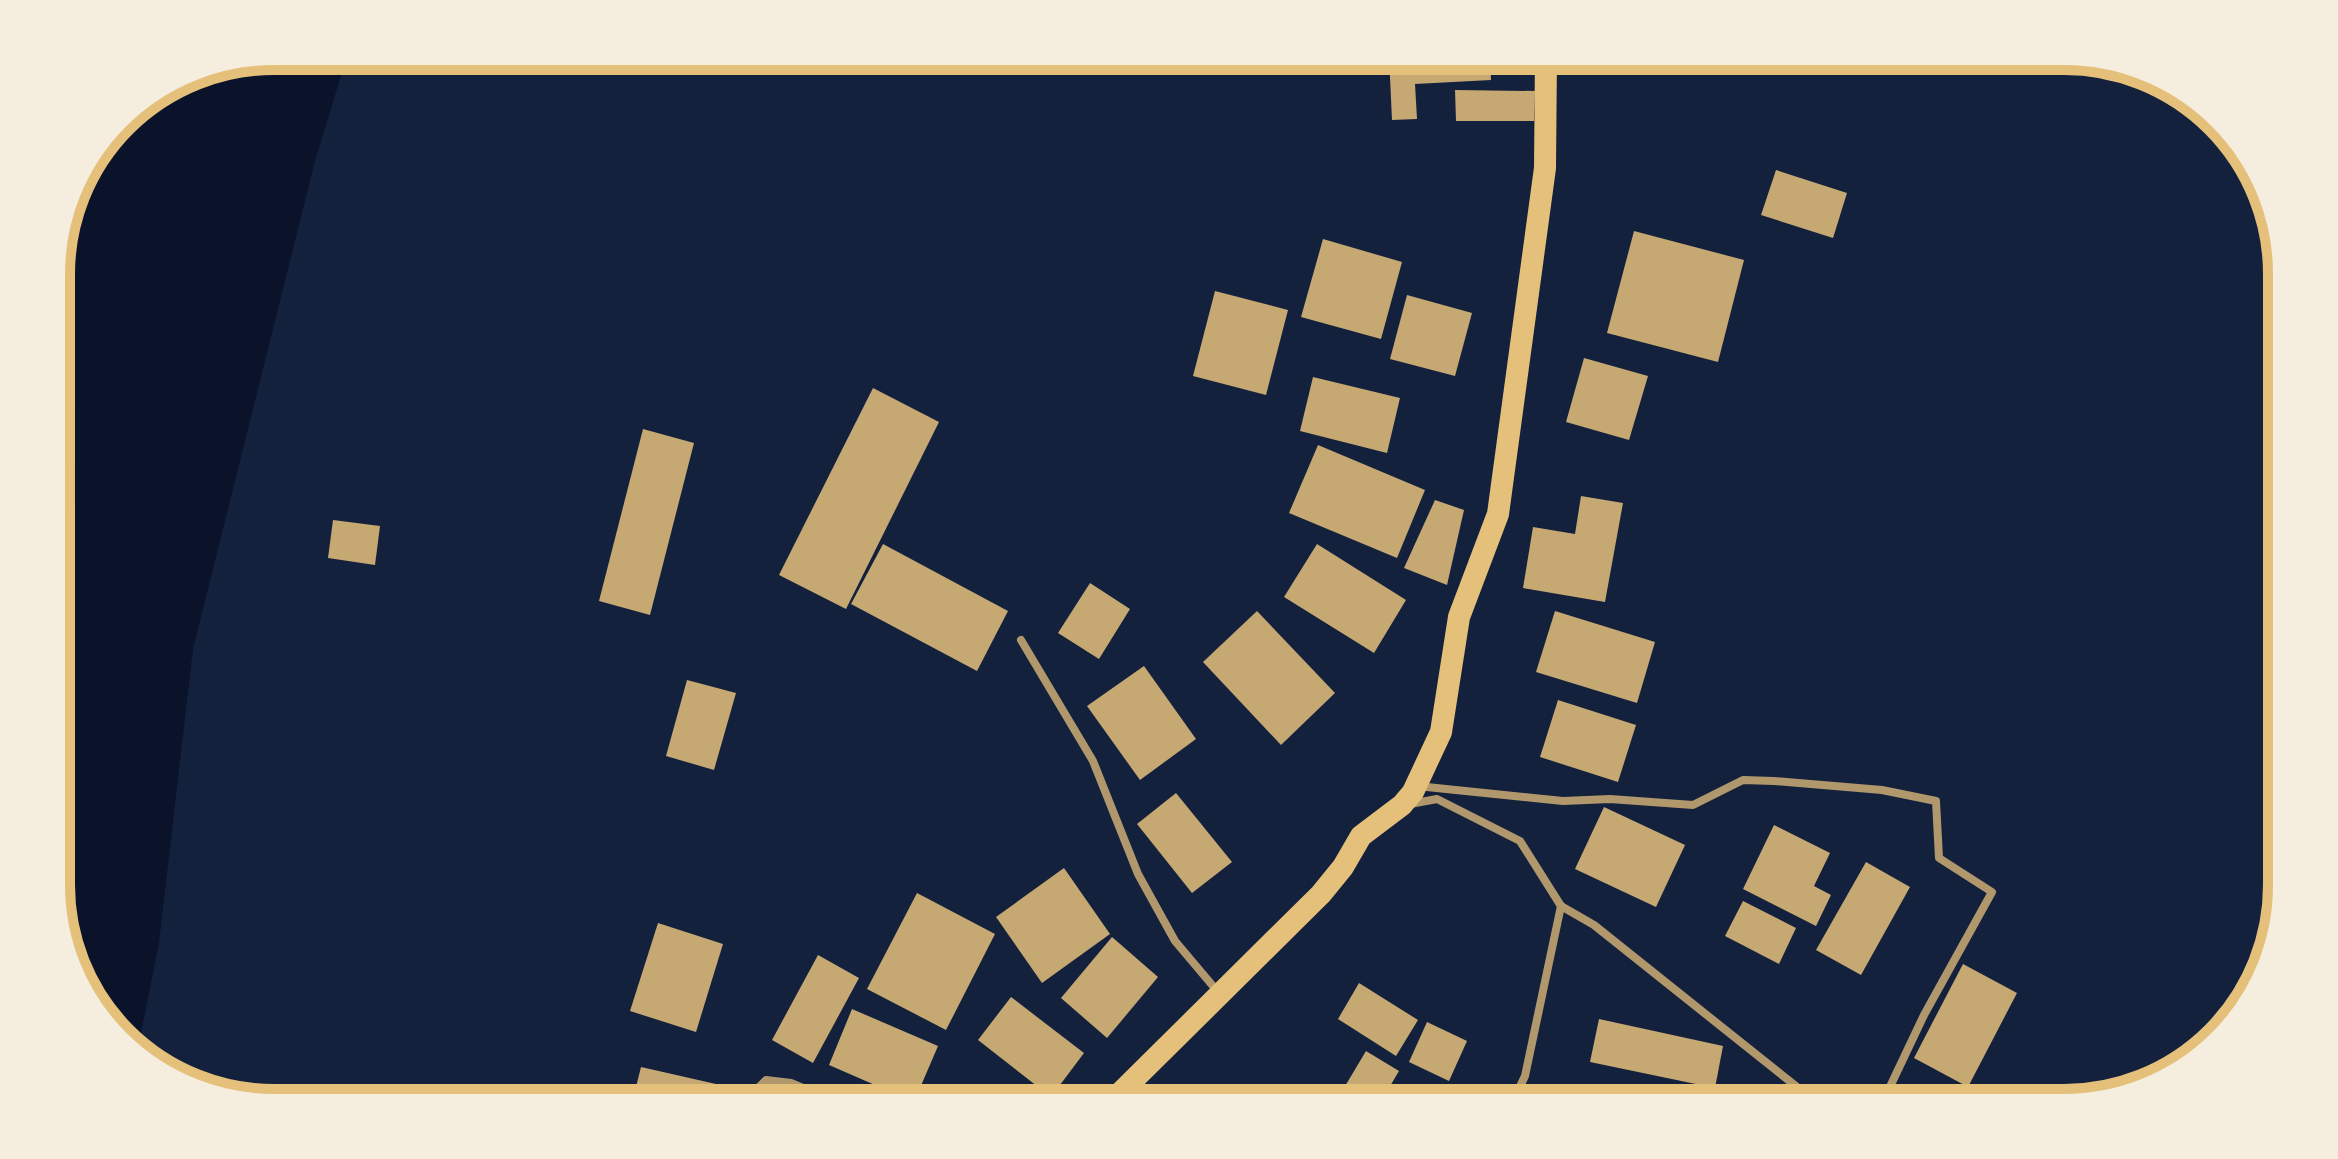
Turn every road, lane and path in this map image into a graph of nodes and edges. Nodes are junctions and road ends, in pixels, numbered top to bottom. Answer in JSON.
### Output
{"nodes":[{"id":1,"x":1546,"y":70,"type":"edge"},
{"id":2,"x":1021,"y":640,"type":"dead end"},
{"id":3,"x":1417,"y":786,"type":"junction"},
{"id":4,"x":1402,"y":805,"type":"junction"},
{"id":5,"x":1561,"y":906,"type":"junction"},
{"id":6,"x":1222,"y":996,"type":"junction"},
{"id":7,"x":757,"y":1089,"type":"edge"},
{"id":8,"x":805,"y":1089,"type":"edge"},
{"id":9,"x":1125,"y":1089,"type":"edge"},
{"id":10,"x":1519,"y":1089,"type":"edge"},
{"id":11,"x":1799,"y":1089,"type":"edge"},
{"id":12,"x":1889,"y":1089,"type":"edge"}],
"edges":[{"from":1,"to":3,"type":"highway"},
{"from":2,"to":6,"type":"street"},
{"from":3,"to":4,"type":"highway"},
{"from":3,"to":12,"type":"street"},
{"from":4,"to":5,"type":"street"},
{"from":4,"to":6,"type":"highway"},
{"from":5,"to":10,"type":"street"},
{"from":5,"to":11,"type":"street"},
{"from":6,"to":9,"type":"highway"},
{"from":7,"to":8,"type":"street"}]}
